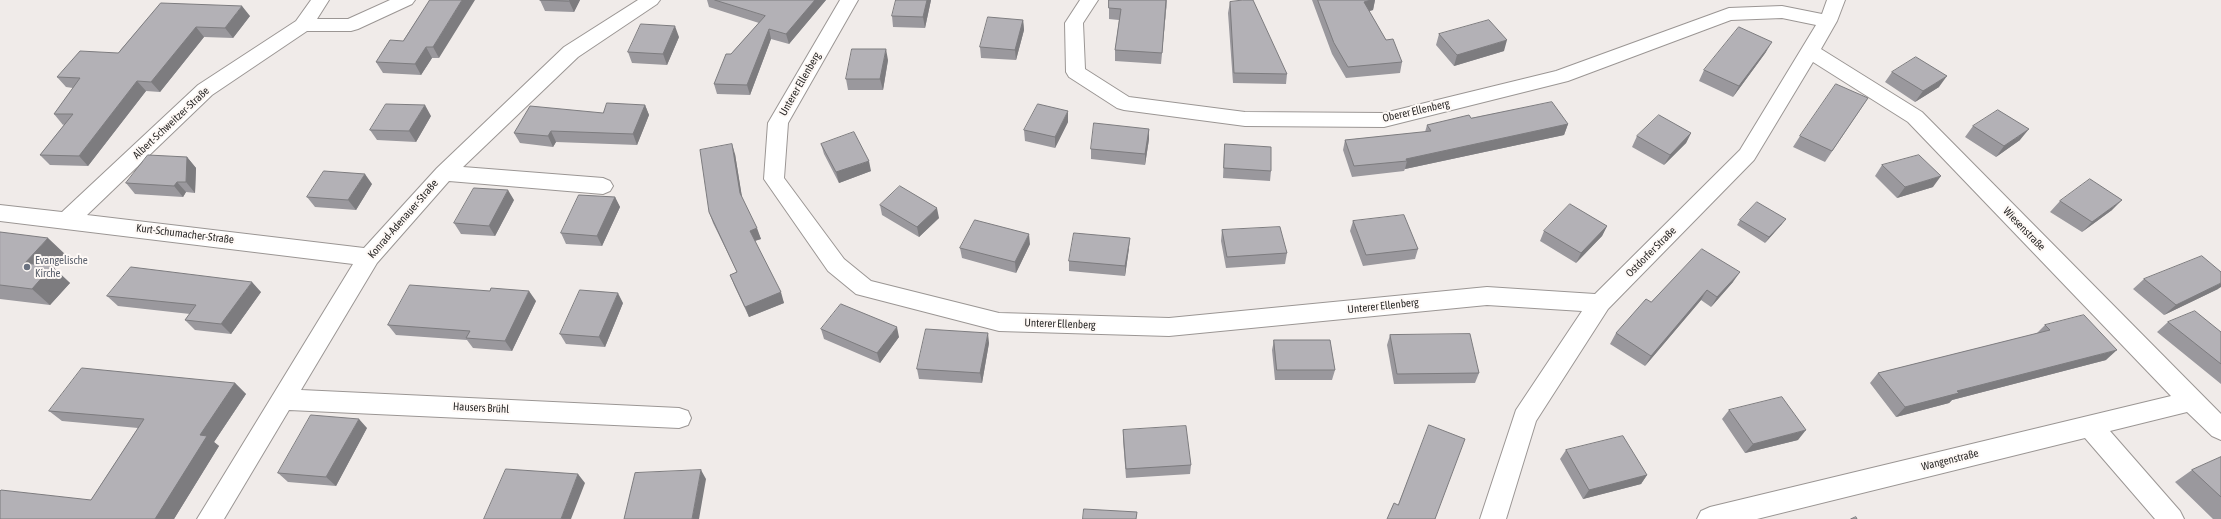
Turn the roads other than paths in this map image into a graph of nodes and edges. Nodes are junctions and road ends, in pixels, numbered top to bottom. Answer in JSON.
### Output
{"nodes":[{"id":1,"x":320,"y":0,"type":"edge"},
{"id":2,"x":406,"y":0,"type":"edge"},
{"id":3,"x":651,"y":0,"type":"edge"},
{"id":4,"x":849,"y":0,"type":"edge"},
{"id":5,"x":1089,"y":0,"type":"edge"},
{"id":6,"x":1836,"y":0,"type":"edge"},
{"id":7,"x":1828,"y":21,"type":"junction"},
{"id":8,"x":303,"y":25,"type":"junction"},
{"id":9,"x":1810,"y":50,"type":"junction"},
{"id":10,"x":444,"y":173,"type":"junction"},
{"id":11,"x":603,"y":186,"type":"dead end"},
{"id":12,"x":0,"y":213,"type":"edge"},
{"id":13,"x":68,"y":220,"type":"junction"},
{"id":14,"x":369,"y":257,"type":"junction"},
{"id":15,"x":1600,"y":303,"type":"junction"},
{"id":16,"x":283,"y":399,"type":"junction"},
{"id":17,"x":2191,"y":401,"type":"junction"},
{"id":18,"x":679,"y":418,"type":"dead end"},
{"id":19,"x":2090,"y":426,"type":"junction"},
{"id":20,"x":2221,"y":429,"type":"edge"},
{"id":21,"x":210,"y":519,"type":"edge"},
{"id":22,"x":1494,"y":519,"type":"edge"},
{"id":23,"x":1710,"y":519,"type":"edge"},
{"id":24,"x":2171,"y":519,"type":"edge"}],
"edges":[{"from":1,"to":8,"type":"street","name":"Albert-Schweitzer-Straße"},
{"from":2,"to":8,"type":"street"},
{"from":3,"to":10,"type":"street","name":"Konrad-Adenauer-Straße"},
{"from":4,"to":15,"type":"street","name":"Unterer Ellenberg"},
{"from":5,"to":7,"type":"street","name":"Oberer Ellenberg"},
{"from":6,"to":7,"type":"street","name":"Ostdorfer Straße"},
{"from":7,"to":9,"type":"street","name":"Ostdorfer Straße"},
{"from":8,"to":13,"type":"street","name":"Albert-Schweitzer-Straße"},
{"from":9,"to":15,"type":"street","name":"Ostdorfer Straße"},
{"from":9,"to":17,"type":"street","name":"Wiesenstraße"},
{"from":10,"to":11,"type":"street"},
{"from":10,"to":14,"type":"street","name":"Konrad-Adenauer-Straße"},
{"from":12,"to":13,"type":"street","name":"Kurt-Schumacher-Straße"},
{"from":13,"to":14,"type":"street","name":"Kurt-Schumacher-Straße"},
{"from":14,"to":16,"type":"street","name":"Konrad-Adenauer-Straße"},
{"from":15,"to":22,"type":"street","name":"Ostdorfer Straße"},
{"from":16,"to":18,"type":"street","name":"Hausers Brühl"},
{"from":16,"to":21,"type":"street","name":"Konrad-Adenauer-Straße"},
{"from":17,"to":19,"type":"street","name":"Wangenstraße"},
{"from":17,"to":20,"type":"street","name":"Wiesenstraße"},
{"from":19,"to":23,"type":"street","name":"Wangenstraße"},
{"from":19,"to":24,"type":"street"}]}
